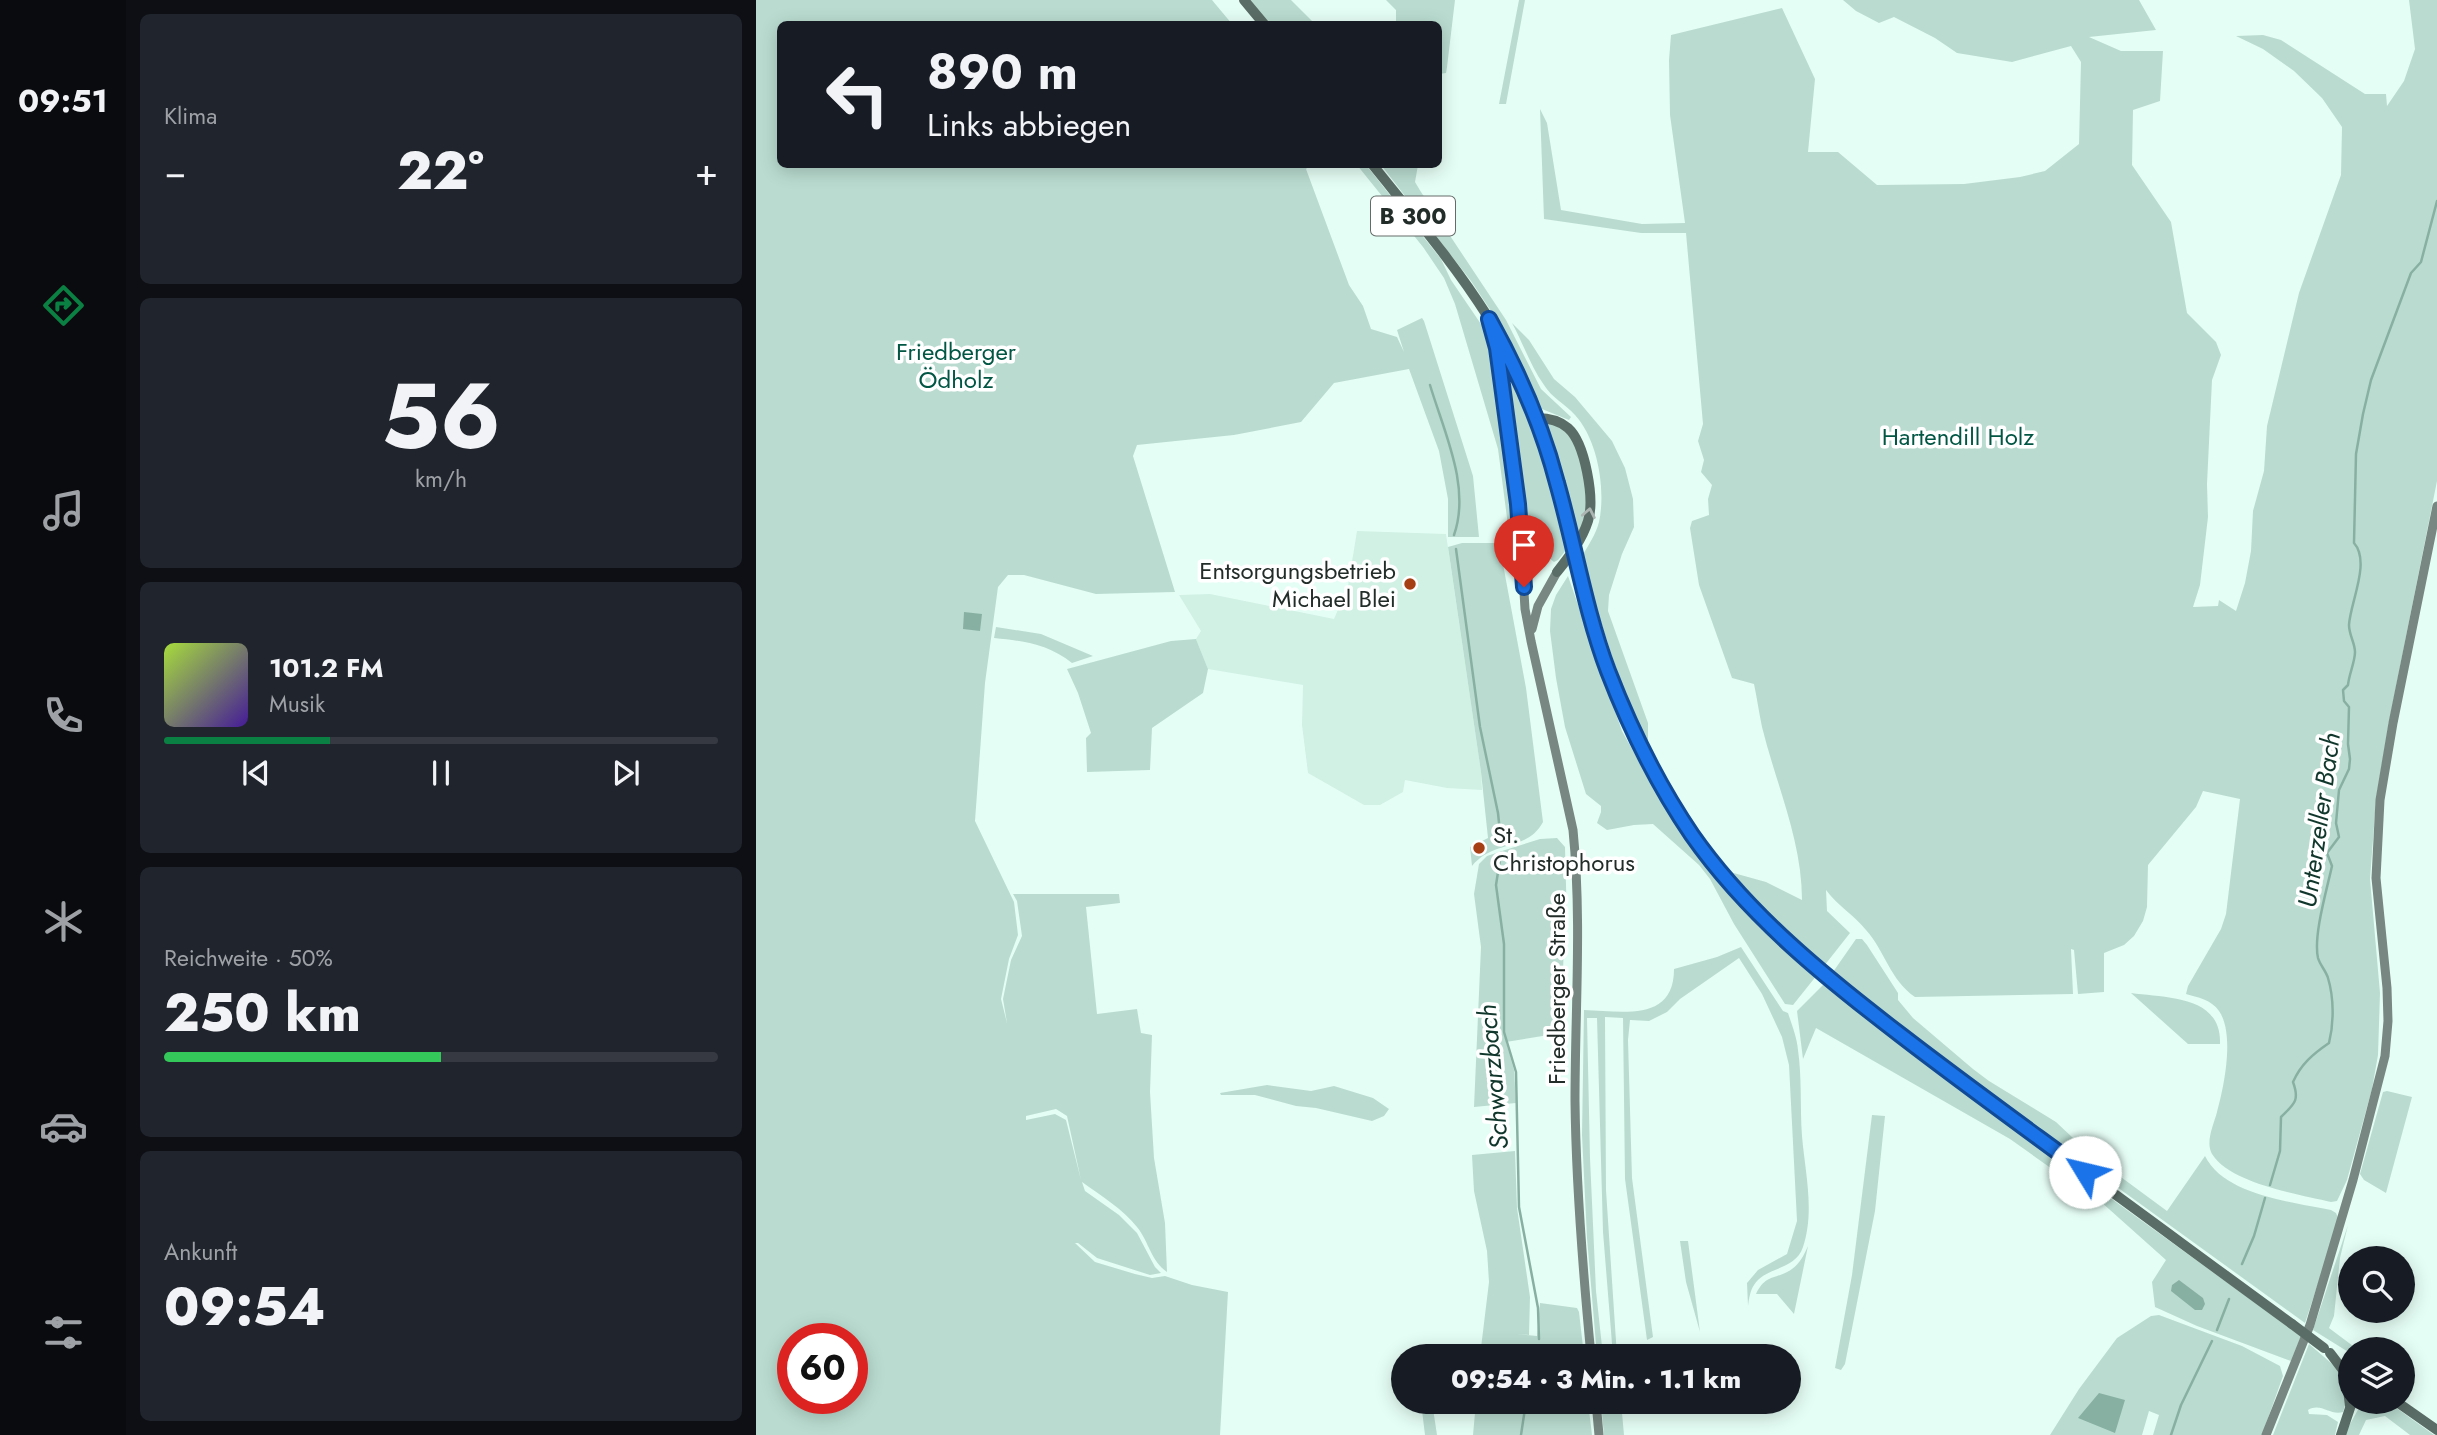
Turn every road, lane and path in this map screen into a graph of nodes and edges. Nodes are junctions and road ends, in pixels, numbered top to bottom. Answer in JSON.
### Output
{"nodes":[{"id":1,"x":1244,"y":0,"type":"edge"},
{"id":2,"x":1262,"y":21,"type":"edge"},
{"id":3,"x":1375,"y":168,"type":"edge"},
{"id":4,"x":1489,"y":319,"type":"junction"},
{"id":5,"x":1537,"y":418,"type":"junction"},
{"id":6,"x":2437,"y":506,"type":"edge"},
{"id":7,"x":1521,"y":543,"type":"joint"},
{"id":8,"x":1557,"y":572,"type":"joint"},
{"id":9,"x":1531,"y":641,"type":"junction"},
{"id":10,"x":1590,"y":1344,"type":"edge"},
{"id":11,"x":2327,"y":1350,"type":"junction"},
{"id":12,"x":2338,"y":1358,"type":"edge"},
{"id":13,"x":2338,"y":1364,"type":"edge"},
{"id":14,"x":1597,"y":1414,"type":"edge"},
{"id":15,"x":2349,"y":1414,"type":"edge"},
{"id":16,"x":2414,"y":1414,"type":"edge"},
{"id":17,"x":2437,"y":1430,"type":"edge"},
{"id":18,"x":2342,"y":1431,"type":"edge"},
{"id":19,"x":1599,"y":1435,"type":"edge"},
{"id":20,"x":2266,"y":1435,"type":"edge"}],
"edges":[{"from":1,"to":2,"type":"main road"},
{"from":3,"to":4,"type":"main road","number":"B 300"},
{"from":4,"to":5,"type":"main road","number":"B 300"},
{"from":4,"to":7,"type":"main road"},
{"from":8,"to":5,"type":"main road","one_way":true},
{"from":5,"to":11,"type":"main road","number":"B 300","bridge":true},
{"from":6,"to":20,"type":"street"},
{"from":7,"to":9,"type":"street","name":"Friedberger Straße"},
{"from":8,"to":9,"type":"street"},
{"from":9,"to":10,"type":"street","name":"Friedberger Straße"},
{"from":11,"to":12,"type":"main road","number":"B 300"},
{"from":11,"to":13,"type":"main road"},
{"from":14,"to":19,"type":"street"},
{"from":15,"to":18,"type":"main road"},
{"from":16,"to":17,"type":"main road"}]}
